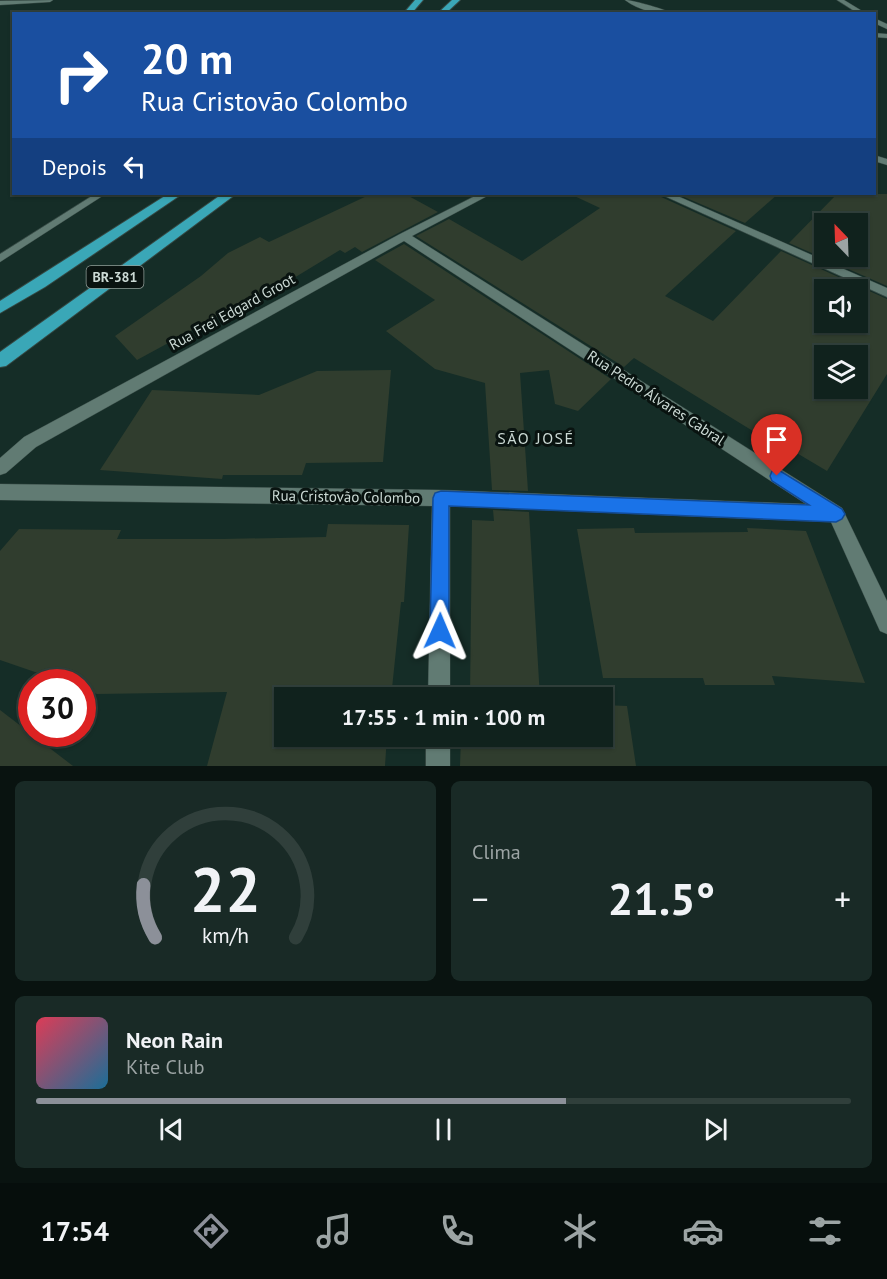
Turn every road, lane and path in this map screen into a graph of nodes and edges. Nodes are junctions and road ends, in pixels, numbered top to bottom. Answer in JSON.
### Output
{"nodes":[{"id":1,"x":50,"y":0,"type":"edge"},
{"id":2,"x":419,"y":0,"type":"edge"},
{"id":3,"x":456,"y":0,"type":"edge"},
{"id":4,"x":628,"y":0,"type":"edge"},
{"id":5,"x":840,"y":0,"type":"edge"},
{"id":6,"x":25,"y":1,"type":"edge"},
{"id":7,"x":0,"y":3,"type":"edge"},
{"id":8,"x":408,"y":12,"type":"edge"},
{"id":9,"x":442,"y":12,"type":"edge"},
{"id":10,"x":665,"y":12,"type":"edge"},
{"id":11,"x":861,"y":12,"type":"edge"},
{"id":12,"x":99,"y":195,"type":"dead end"},
{"id":13,"x":174,"y":195,"type":"edge"},
{"id":14,"x":229,"y":195,"type":"edge"},
{"id":15,"x":484,"y":195,"type":"edge"},
{"id":16,"x":667,"y":195,"type":"edge"},
{"id":17,"x":404,"y":236,"type":"junction"},
{"id":18,"x":0,"y":259,"type":"edge"},
{"id":19,"x":887,"y":293,"type":"edge"},
{"id":20,"x":0,"y":308,"type":"edge"},
{"id":21,"x":0,"y":361,"type":"edge"},
{"id":22,"x":0,"y":468,"type":"edge"},
{"id":23,"x":0,"y":492,"type":"edge"},
{"id":24,"x":441,"y":498,"type":"junction"},
{"id":25,"x":836,"y":514,"type":"junction"},
{"id":26,"x":887,"y":624,"type":"edge"},
{"id":27,"x":439,"y":687,"type":"edge"},
{"id":28,"x":438,"y":747,"type":"edge"},
{"id":29,"x":438,"y":766,"type":"edge"}],
"edges":[{"from":1,"to":6,"type":"street"},
{"from":2,"to":8,"type":"highway"},
{"from":3,"to":9,"type":"highway"},
{"from":4,"to":10,"type":"street"},
{"from":5,"to":11,"type":"street"},
{"from":6,"to":7,"type":"street"},
{"from":12,"to":18,"type":"lane"},
{"from":13,"to":20,"type":"highway","number":"BR-381"},
{"from":14,"to":21,"type":"highway","number":"BR-381"},
{"from":15,"to":17,"type":"street","name":"Rua Frei Edgard Groot"},
{"from":16,"to":19,"type":"street"},
{"from":17,"to":22,"type":"street","name":"Rua Frei Edgard Groot"},
{"from":17,"to":25,"type":"street","name":"Rua Pedro Álvares Cabral"},
{"from":23,"to":24,"type":"street","name":"Rua Cristovão Colombo"},
{"from":24,"to":25,"type":"street","name":"Rua Cristovão Colombo"},
{"from":24,"to":27,"type":"street"},
{"from":25,"to":26,"type":"street"},
{"from":28,"to":29,"type":"street"}]}
